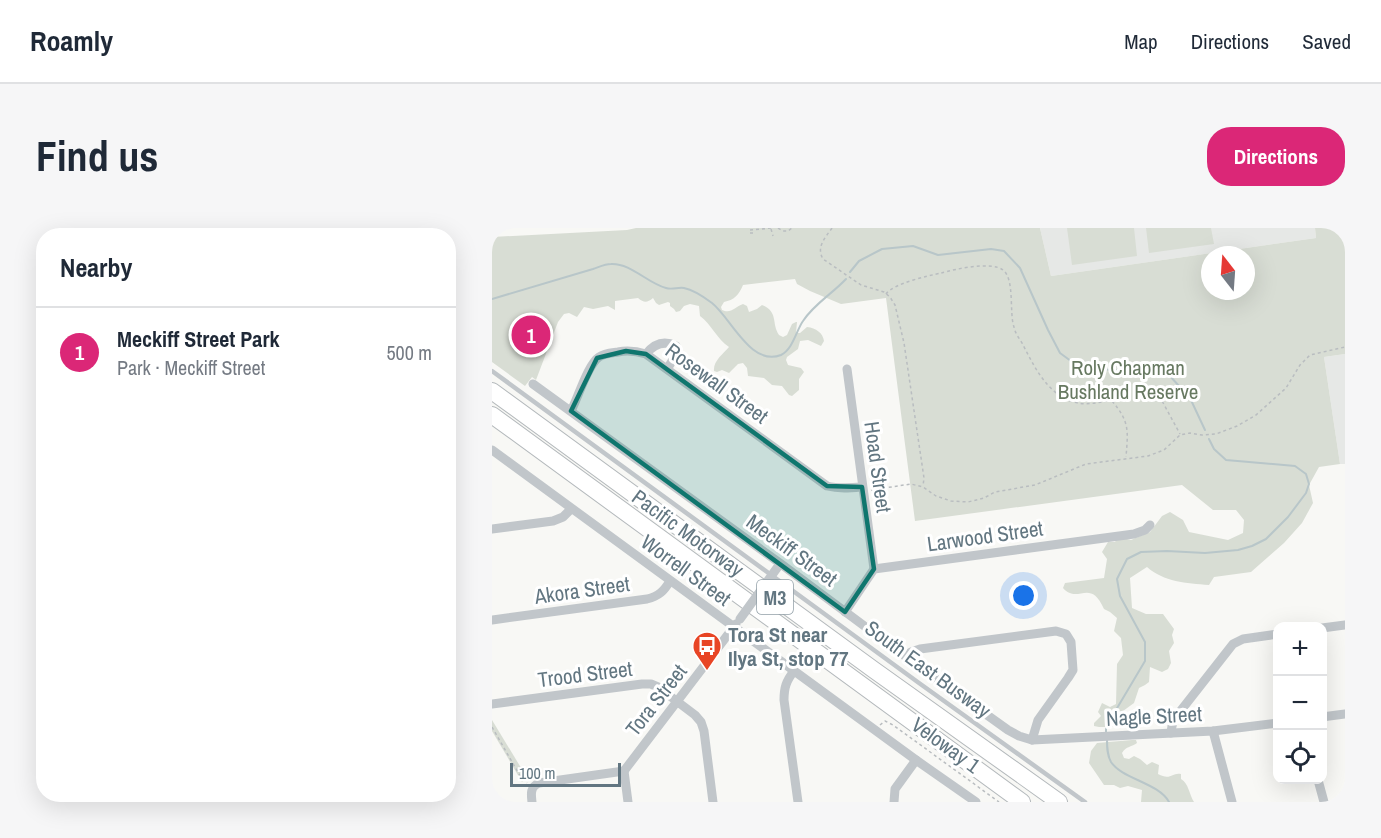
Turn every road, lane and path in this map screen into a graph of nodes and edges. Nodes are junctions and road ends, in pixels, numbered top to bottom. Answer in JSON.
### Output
{"nodes":[{"id":1,"x":760,"y":228,"type":"edge"},
{"id":2,"x":772,"y":228,"type":"edge"},
{"id":3,"x":778,"y":228,"type":"edge"},
{"id":4,"x":792,"y":228,"type":"edge"},
{"id":5,"x":832,"y":228,"type":"edge"},
{"id":6,"x":753,"y":233,"type":"dead end"},
{"id":7,"x":773,"y":236,"type":"dead end"},
{"id":8,"x":886,"y":294,"type":"junction"},
{"id":9,"x":1345,"y":347,"type":"edge"},
{"id":10,"x":646,"y":354,"type":"junction"},
{"id":11,"x":667,"y":369,"type":"junction"},
{"id":12,"x":848,"y":369,"type":"dead end"},
{"id":13,"x":492,"y":371,"type":"edge"},
{"id":14,"x":533,"y":384,"type":"dead end"},
{"id":15,"x":492,"y":390,"type":"edge"},
{"id":16,"x":1111,"y":399,"type":"junction"},
{"id":17,"x":571,"y":411,"type":"junction"},
{"id":18,"x":492,"y":415,"type":"edge"},
{"id":19,"x":1180,"y":435,"type":"junction"},
{"id":20,"x":492,"y":450,"type":"edge"},
{"id":21,"x":1126,"y":458,"type":"junction"},
{"id":22,"x":923,"y":487,"type":"junction"},
{"id":23,"x":863,"y":489,"type":"junction"},
{"id":24,"x":571,"y":509,"type":"junction"},
{"id":25,"x":1150,"y":525,"type":"dead end"},
{"id":26,"x":492,"y":529,"type":"edge"},
{"id":27,"x":778,"y":566,"type":"junction"},
{"id":28,"x":874,"y":569,"type":"junction"},
{"id":29,"x":670,"y":581,"type":"junction"},
{"id":30,"x":845,"y":612,"type":"junction"},
{"id":31,"x":492,"y":620,"type":"edge"},
{"id":32,"x":737,"y":623,"type":"junction"},
{"id":33,"x":1345,"y":624,"type":"edge"},
{"id":34,"x":1327,"y":626,"type":"edge"},
{"id":35,"x":1273,"y":635,"type":"edge"},
{"id":36,"x":906,"y":657,"type":"junction"},
{"id":37,"x":794,"y":672,"type":"junction"},
{"id":38,"x":678,"y":702,"type":"junction"},
{"id":39,"x":492,"y":704,"type":"edge"},
{"id":40,"x":1345,"y":714,"type":"edge"},
{"id":41,"x":1327,"y":716,"type":"edge"},
{"id":42,"x":1273,"y":724,"type":"edge"},
{"id":43,"x":492,"y":727,"type":"edge"},
{"id":44,"x":876,"y":730,"type":"junction"},
{"id":45,"x":1213,"y":731,"type":"junction"},
{"id":46,"x":1172,"y":733,"type":"junction"},
{"id":47,"x":1032,"y":740,"type":"junction"},
{"id":48,"x":916,"y":760,"type":"junction"},
{"id":49,"x":624,"y":771,"type":"junction"},
{"id":50,"x":1319,"y":784,"type":"edge"},
{"id":51,"x":533,"y":787,"type":"junction"},
{"id":52,"x":532,"y":802,"type":"edge"},
{"id":53,"x":628,"y":802,"type":"edge"},
{"id":54,"x":713,"y":802,"type":"edge"},
{"id":55,"x":798,"y":802,"type":"edge"},
{"id":56,"x":894,"y":802,"type":"edge"},
{"id":57,"x":976,"y":802,"type":"edge"},
{"id":58,"x":999,"y":802,"type":"edge"},
{"id":59,"x":1022,"y":802,"type":"edge"},
{"id":60,"x":1059,"y":802,"type":"edge"},
{"id":61,"x":1084,"y":802,"type":"edge"},
{"id":62,"x":1232,"y":802,"type":"edge"},
{"id":63,"x":1324,"y":802,"type":"edge"}],
"edges":[{"from":1,"to":2,"type":"path"},
{"from":1,"to":6,"type":"path"},
{"from":2,"to":7,"type":"path"},
{"from":3,"to":4,"type":"path"},
{"from":5,"to":8,"type":"path"},
{"from":8,"to":16,"type":"path"},
{"from":8,"to":22,"type":"path"},
{"from":9,"to":19,"type":"path"},
{"from":10,"to":11,"type":"street","name":"Rosewall Street"},
{"from":10,"to":11,"type":"street"},
{"from":10,"to":17,"type":"street","name":"Rosewall Street"},
{"from":11,"to":23,"type":"street","name":"Rosewall Street"},
{"from":12,"to":23,"type":"street","name":"Hoad Street"},
{"from":13,"to":61,"type":"lane","name":"South East Busway"},
{"from":14,"to":17,"type":"street","name":"Meckiff Street"},
{"from":15,"to":60,"type":"highway","name":"Pacific Motorway","number":"M3"},
{"from":16,"to":19,"type":"path"},
{"from":16,"to":21,"type":"path"},
{"from":17,"to":27,"type":"street","name":"Meckiff Street"},
{"from":18,"to":59,"type":"highway","name":"Pacific Motorway","number":"M3"},
{"from":19,"to":21,"type":"path"},
{"from":20,"to":24,"type":"street","name":"Worrell Street"},
{"from":21,"to":22,"type":"path"},
{"from":22,"to":23,"type":"path"},
{"from":23,"to":28,"type":"street","name":"Hoad Street"},
{"from":24,"to":26,"type":"street"},
{"from":24,"to":29,"type":"street","name":"Worrell Street"},
{"from":25,"to":28,"type":"street","name":"Larwood Street"},
{"from":27,"to":30,"type":"street","name":"Meckiff Street"},
{"from":27,"to":32,"type":"street","name":"Tora Street","bridge":true},
{"from":28,"to":30,"type":"street"},
{"from":29,"to":31,"type":"street","name":"Akora Street"},
{"from":29,"to":32,"type":"street","name":"Worrell Street"},
{"from":30,"to":36,"type":"street","name":"Meckiff Street"},
{"from":32,"to":37,"type":"street","name":"Worrell Street"},
{"from":32,"to":38,"type":"street","name":"Tora Street"},
{"from":33,"to":34,"type":"street"},
{"from":35,"to":46,"type":"street"},
{"from":36,"to":47,"type":"street","name":"Meckiff Street"},
{"from":36,"to":47,"type":"street"},
{"from":37,"to":44,"type":"street","name":"Worrell Street"},
{"from":37,"to":55,"type":"street"},
{"from":38,"to":39,"type":"street","name":"Trood Street"},
{"from":38,"to":49,"type":"street","name":"Tora Street"},
{"from":38,"to":54,"type":"street","name":"Trood Street"},
{"from":40,"to":41,"type":"street"},
{"from":42,"to":45,"type":"street","name":"Nagle Street"},
{"from":43,"to":51,"type":"path"},
{"from":44,"to":48,"type":"street","name":"Worrell Street"},
{"from":44,"to":58,"type":"path","name":"Veloway 1"},
{"from":45,"to":46,"type":"street","name":"Nagle Street"},
{"from":45,"to":62,"type":"street"},
{"from":46,"to":47,"type":"street","name":"Nagle Street"},
{"from":48,"to":56,"type":"street"},
{"from":48,"to":57,"type":"street","name":"Worrell Street"},
{"from":49,"to":51,"type":"street"},
{"from":49,"to":53,"type":"street"},
{"from":50,"to":63,"type":"street"},
{"from":51,"to":52,"type":"street"}]}
